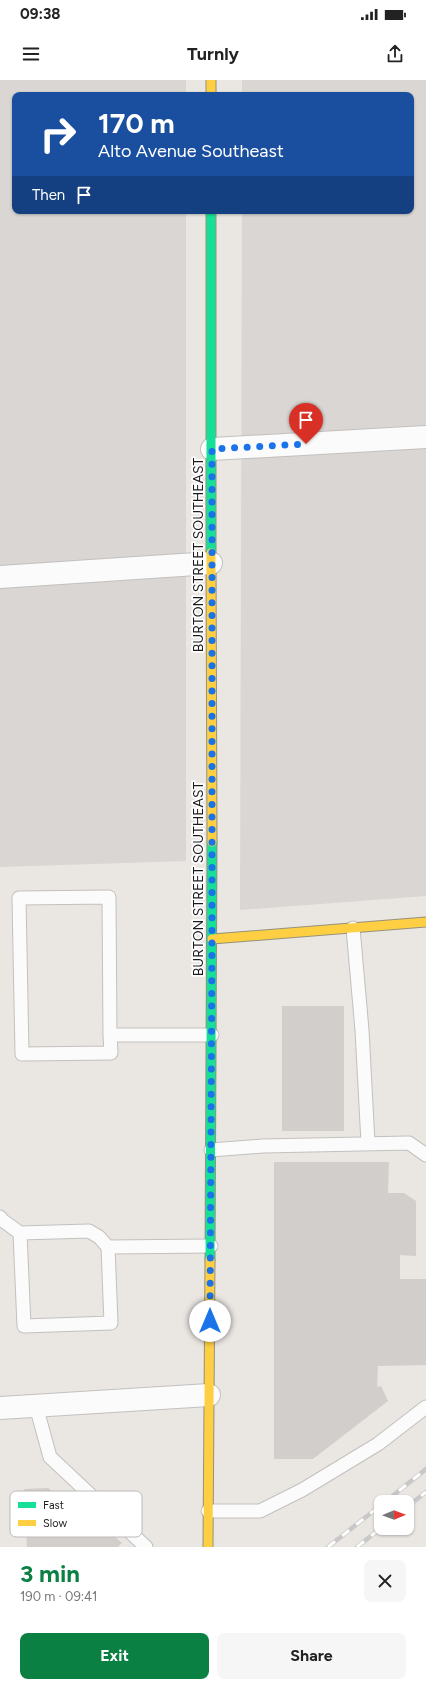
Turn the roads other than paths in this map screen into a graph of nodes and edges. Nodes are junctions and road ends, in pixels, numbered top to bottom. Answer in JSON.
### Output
{"nodes":[{"id":1,"x":211,"y":80,"type":"edge"},
{"id":2,"x":211,"y":92,"type":"edge"},
{"id":3,"x":211,"y":214,"type":"edge"},
{"id":4,"x":426,"y":437,"type":"edge"},
{"id":5,"x":212,"y":449,"type":"junction"},
{"id":6,"x":211,"y":563,"type":"junction"},
{"id":7,"x":0,"y":577,"type":"edge"},
{"id":8,"x":426,"y":922,"type":"edge"},
{"id":9,"x":353,"y":928,"type":"junction"},
{"id":10,"x":212,"y":939,"type":"junction"},
{"id":11,"x":212,"y":1035,"type":"junction"},
{"id":12,"x":110,"y":1036,"type":"junction"},
{"id":13,"x":368,"y":1143,"type":"junction"},
{"id":14,"x":211,"y":1150,"type":"junction"},
{"id":15,"x":426,"y":1155,"type":"edge"},
{"id":16,"x":0,"y":1217,"type":"edge"},
{"id":17,"x":20,"y":1233,"type":"junction"},
{"id":18,"x":210,"y":1246,"type":"junction"},
{"id":19,"x":108,"y":1247,"type":"junction"},
{"id":20,"x":209,"y":1396,"type":"junction"},
{"id":21,"x":36,"y":1406,"type":"junction"},
{"id":22,"x":426,"y":1407,"type":"edge"},
{"id":23,"x":0,"y":1408,"type":"edge"},
{"id":24,"x":86,"y":1491,"type":"edge"},
{"id":25,"x":208,"y":1511,"type":"junction"},
{"id":26,"x":135,"y":1537,"type":"edge"},
{"id":27,"x":146,"y":1547,"type":"edge"},
{"id":28,"x":208,"y":1547,"type":"edge"}],
"edges":[{"from":1,"to":2,"type":"main road"},
{"from":3,"to":5,"type":"main road","name":"BURTON STREET SOUTHEAST"},
{"from":4,"to":5,"type":"street"},
{"from":5,"to":6,"type":"main road","name":"BURTON STREET SOUTHEAST"},
{"from":6,"to":7,"type":"street"},
{"from":6,"to":10,"type":"main road","name":"BURTON STREET SOUTHEAST"},
{"from":8,"to":9,"type":"main road"},
{"from":9,"to":10,"type":"main road"},
{"from":9,"to":13,"type":"lane"},
{"from":10,"to":11,"type":"main road","name":"BURTON STREET SOUTHEAST"},
{"from":11,"to":12,"type":"lane"},
{"from":11,"to":14,"type":"main road","name":"BURTON STREET SOUTHEAST"},
{"from":12,"to":12,"type":"lane"},
{"from":13,"to":14,"type":"lane"},
{"from":13,"to":15,"type":"lane"},
{"from":14,"to":18,"type":"main road","name":"BURTON STREET SOUTHEAST"},
{"from":16,"to":17,"type":"lane"},
{"from":17,"to":19,"type":"lane"},
{"from":17,"to":19,"type":"lane"},
{"from":18,"to":19,"type":"lane"},
{"from":18,"to":20,"type":"main road","name":"BURTON STREET SOUTHEAST"},
{"from":20,"to":21,"type":"street"},
{"from":20,"to":25,"type":"main road","name":"BURTON STREET SOUTHEAST"},
{"from":21,"to":23,"type":"street"},
{"from":21,"to":24,"type":"lane"},
{"from":22,"to":25,"type":"lane"},
{"from":25,"to":28,"type":"main road","name":"BURTON STREET SOUTHEAST"},
{"from":26,"to":27,"type":"lane"}]}
